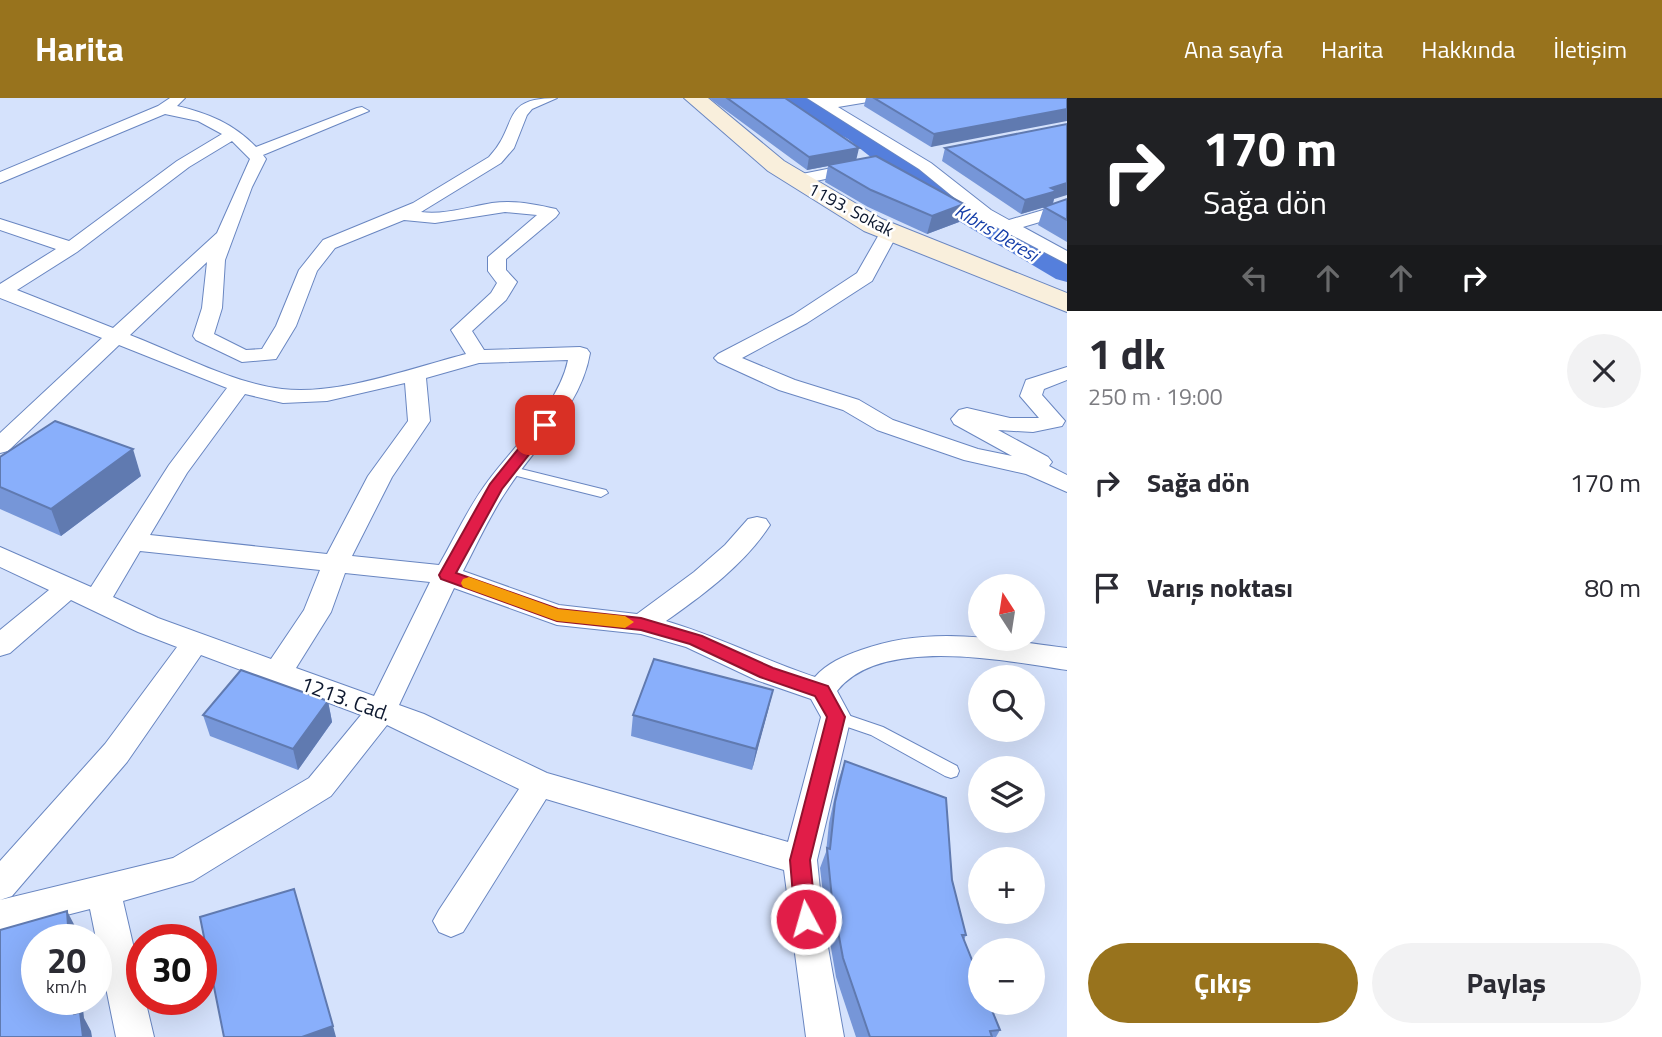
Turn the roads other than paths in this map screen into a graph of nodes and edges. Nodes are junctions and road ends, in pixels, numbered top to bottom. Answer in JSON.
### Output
{"nodes":[{"id":1,"x":180,"y":98,"type":"edge"},
{"id":2,"x":550,"y":98,"type":"edge"},
{"id":3,"x":695,"y":98,"type":"edge"},
{"id":4,"x":868,"y":98,"type":"edge"},
{"id":5,"x":820,"y":101,"type":"edge"},
{"id":6,"x":163,"y":109,"type":"junction"},
{"id":7,"x":362,"y":111,"type":"dead end"},
{"id":8,"x":233,"y":134,"type":"junction"},
{"id":9,"x":254,"y":153,"type":"junction"},
{"id":10,"x":939,"y":153,"type":"dead end"},
{"id":11,"x":912,"y":159,"type":"junction"},
{"id":12,"x":884,"y":162,"type":"joint"},
{"id":13,"x":0,"y":178,"type":"edge"},
{"id":14,"x":797,"y":180,"type":"junction"},
{"id":15,"x":1067,"y":208,"type":"edge"},
{"id":16,"x":402,"y":214,"type":"junction"},
{"id":17,"x":0,"y":224,"type":"edge"},
{"id":18,"x":1007,"y":226,"type":"junction"},
{"id":19,"x":890,"y":231,"type":"junction"},
{"id":20,"x":226,"y":233,"type":"junction"},
{"id":21,"x":71,"y":247,"type":"junction"},
{"id":22,"x":1067,"y":258,"type":"edge"},
{"id":23,"x":0,"y":291,"type":"edge"},
{"id":24,"x":1067,"y":303,"type":"edge"},
{"id":25,"x":116,"y":335,"type":"junction"},
{"id":26,"x":478,"y":357,"type":"junction"},
{"id":27,"x":1067,"y":373,"type":"edge"},
{"id":28,"x":415,"y":376,"type":"junction"},
{"id":29,"x":240,"y":386,"type":"junction"},
{"id":30,"x":0,"y":446,"type":"edge"},
{"id":31,"x":509,"y":470,"type":"junction"},
{"id":32,"x":1067,"y":482,"type":"edge"},
{"id":33,"x":601,"y":493,"type":"dead end"},
{"id":34,"x":757,"y":525,"type":"dead end"},
{"id":35,"x":133,"y":542,"type":"junction"},
{"id":36,"x":0,"y":556,"type":"edge"},
{"id":37,"x":336,"y":562,"type":"junction"},
{"id":38,"x":447,"y":575,"type":"junction"},
{"id":39,"x":67,"y":589,"type":"junction"},
{"id":40,"x":96,"y":602,"type":"junction"},
{"id":41,"x":641,"y":624,"type":"junction"},
{"id":42,"x":195,"y":643,"type":"junction"},
{"id":43,"x":0,"y":646,"type":"edge"},
{"id":44,"x":1067,"y":659,"type":"edge"},
{"id":45,"x":277,"y":673,"type":"junction"},
{"id":46,"x":829,"y":704,"type":"junction"},
{"id":47,"x":381,"y":711,"type":"junction"},
{"id":48,"x":951,"y":771,"type":"dead end"},
{"id":49,"x":539,"y":784,"type":"junction"},
{"id":50,"x":800,"y":860,"type":"junction"},
{"id":51,"x":0,"y":885,"type":"edge"},
{"id":52,"x":104,"y":892,"type":"junction"},
{"id":53,"x":0,"y":916,"type":"edge"},
{"id":54,"x":451,"y":921,"type":"dead end"},
{"id":55,"x":135,"y":1037,"type":"edge"},
{"id":56,"x":825,"y":1037,"type":"edge"}],
"edges":[{"from":1,"to":6,"type":"street"},
{"from":2,"to":16,"type":"street"},
{"from":3,"to":14,"type":"street","name":"1193. Sokak"},
{"from":4,"to":5,"type":"street"},
{"from":5,"to":11,"type":"street"},
{"from":6,"to":8,"type":"street"},
{"from":6,"to":13,"type":"street"},
{"from":7,"to":9,"type":"street"},
{"from":8,"to":9,"type":"street"},
{"from":8,"to":21,"type":"street"},
{"from":9,"to":20,"type":"street"},
{"from":10,"to":11,"type":"street"},
{"from":11,"to":12,"type":"street"},
{"from":11,"to":18,"type":"street"},
{"from":12,"to":14,"type":"street"},
{"from":14,"to":19,"type":"street","name":"1193. Sokak"},
{"from":15,"to":18,"type":"street"},
{"from":16,"to":20,"type":"street"},
{"from":16,"to":26,"type":"street"},
{"from":17,"to":21,"type":"street"},
{"from":18,"to":22,"type":"street"},
{"from":19,"to":24,"type":"street","name":"1193. Sokak"},
{"from":19,"to":32,"type":"street"},
{"from":20,"to":25,"type":"street"},
{"from":21,"to":23,"type":"street"},
{"from":23,"to":25,"type":"street"},
{"from":25,"to":29,"type":"street"},
{"from":25,"to":30,"type":"street"},
{"from":26,"to":28,"type":"street"},
{"from":26,"to":31,"type":"street"},
{"from":27,"to":32,"type":"street"},
{"from":28,"to":29,"type":"street"},
{"from":28,"to":37,"type":"street"},
{"from":29,"to":35,"type":"street"},
{"from":31,"to":33,"type":"lane"},
{"from":31,"to":38,"type":"street"},
{"from":34,"to":41,"type":"street"},
{"from":35,"to":37,"type":"street"},
{"from":35,"to":40,"type":"street"},
{"from":36,"to":39,"type":"street","name":"1213. Cad."},
{"from":37,"to":38,"type":"street"},
{"from":37,"to":45,"type":"street"},
{"from":38,"to":41,"type":"street"},
{"from":38,"to":47,"type":"street"},
{"from":39,"to":40,"type":"street","name":"1213. Cad."},
{"from":39,"to":43,"type":"street"},
{"from":40,"to":42,"type":"street","name":"1213. Cad."},
{"from":41,"to":46,"type":"street"},
{"from":42,"to":45,"type":"street","name":"1213. Cad."},
{"from":42,"to":51,"type":"street"},
{"from":44,"to":46,"type":"street"},
{"from":45,"to":47,"type":"street","name":"1213. Cad."},
{"from":46,"to":48,"type":"lane"},
{"from":46,"to":50,"type":"street"},
{"from":47,"to":49,"type":"street","name":"1213. Cad."},
{"from":47,"to":52,"type":"street"},
{"from":49,"to":50,"type":"street","name":"1213. Cad."},
{"from":49,"to":54,"type":"street"},
{"from":50,"to":56,"type":"street"},
{"from":52,"to":53,"type":"street"},
{"from":52,"to":55,"type":"street"}]}
